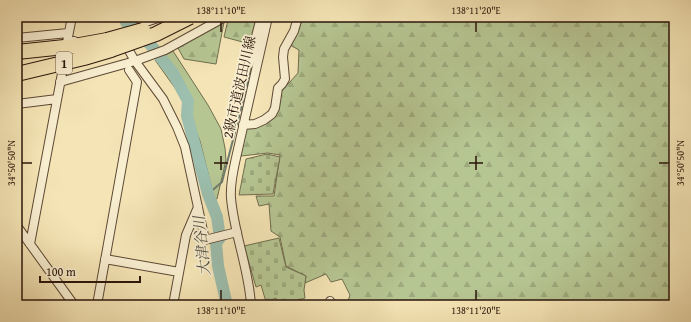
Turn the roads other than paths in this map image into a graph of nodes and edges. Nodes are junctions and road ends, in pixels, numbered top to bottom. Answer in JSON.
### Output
{"nodes":[{"id":1,"x":72,"y":17,"type":"edge"},
{"id":2,"x":138,"y":17,"type":"edge"},
{"id":3,"x":161,"y":17,"type":"edge"},
{"id":4,"x":178,"y":17,"type":"edge"},
{"id":5,"x":189,"y":17,"type":"edge"},
{"id":6,"x":225,"y":17,"type":"edge"},
{"id":7,"x":260,"y":17,"type":"edge"},
{"id":8,"x":268,"y":17,"type":"edge"},
{"id":9,"x":298,"y":17,"type":"edge"},
{"id":10,"x":68,"y":33,"type":"junction"},
{"id":11,"x":17,"y":38,"type":"edge"},
{"id":12,"x":109,"y":45,"type":"junction"},
{"id":13,"x":17,"y":52,"type":"edge"},
{"id":14,"x":136,"y":61,"type":"junction"},
{"id":15,"x":248,"y":64,"type":"dead end"},
{"id":16,"x":17,"y":65,"type":"edge"},
{"id":17,"x":63,"y":68,"type":"dead end"},
{"id":18,"x":129,"y":70,"type":"dead end"},
{"id":19,"x":17,"y":74,"type":"edge"},
{"id":20,"x":60,"y":82,"type":"junction"},
{"id":21,"x":57,"y":99,"type":"junction"},
{"id":22,"x":17,"y":104,"type":"edge"},
{"id":23,"x":243,"y":125,"type":"junction"},
{"id":24,"x":198,"y":207,"type":"junction"},
{"id":25,"x":19,"y":231,"type":"edge"},
{"id":26,"x":237,"y":232,"type":"junction"},
{"id":27,"x":30,"y":244,"type":"junction"},
{"id":28,"x":105,"y":259,"type":"junction"},
{"id":29,"x":179,"y":272,"type":"junction"},
{"id":30,"x":72,"y":304,"type":"edge"},
{"id":31,"x":97,"y":305,"type":"edge"},
{"id":32,"x":173,"y":305,"type":"edge"},
{"id":33,"x":251,"y":305,"type":"edge"}],
"edges":[{"from":1,"to":10,"type":"street"},
{"from":2,"to":3,"type":"street"},
{"from":4,"to":12,"type":"highway","number":"1","bridge":true},
{"from":5,"to":12,"type":"highway","number":"1","bridge":true},
{"from":6,"to":14,"type":"street"},
{"from":7,"to":15,"type":"street"},
{"from":8,"to":23,"type":"street","name":"2級市道波田川線"},
{"from":9,"to":23,"type":"street"},
{"from":10,"to":11,"type":"street"},
{"from":10,"to":14,"type":"street"},
{"from":12,"to":13,"type":"highway","number":"1"},
{"from":12,"to":16,"type":"highway","number":"1"},
{"from":12,"to":19,"type":"highway","number":"1"},
{"from":14,"to":20,"type":"street"},
{"from":14,"to":24,"type":"street"},
{"from":17,"to":20,"type":"street"},
{"from":18,"to":28,"type":"street"},
{"from":20,"to":21,"type":"street"},
{"from":21,"to":22,"type":"street"},
{"from":21,"to":27,"type":"street"},
{"from":23,"to":26,"type":"street","name":"2級市道波田川線"},
{"from":24,"to":26,"type":"street"},
{"from":24,"to":29,"type":"street"},
{"from":25,"to":27,"type":"street"},
{"from":26,"to":33,"type":"street","name":"2級市道波田川線"},
{"from":27,"to":30,"type":"street"},
{"from":28,"to":29,"type":"street"},
{"from":28,"to":31,"type":"street"},
{"from":29,"to":32,"type":"street"}]}
